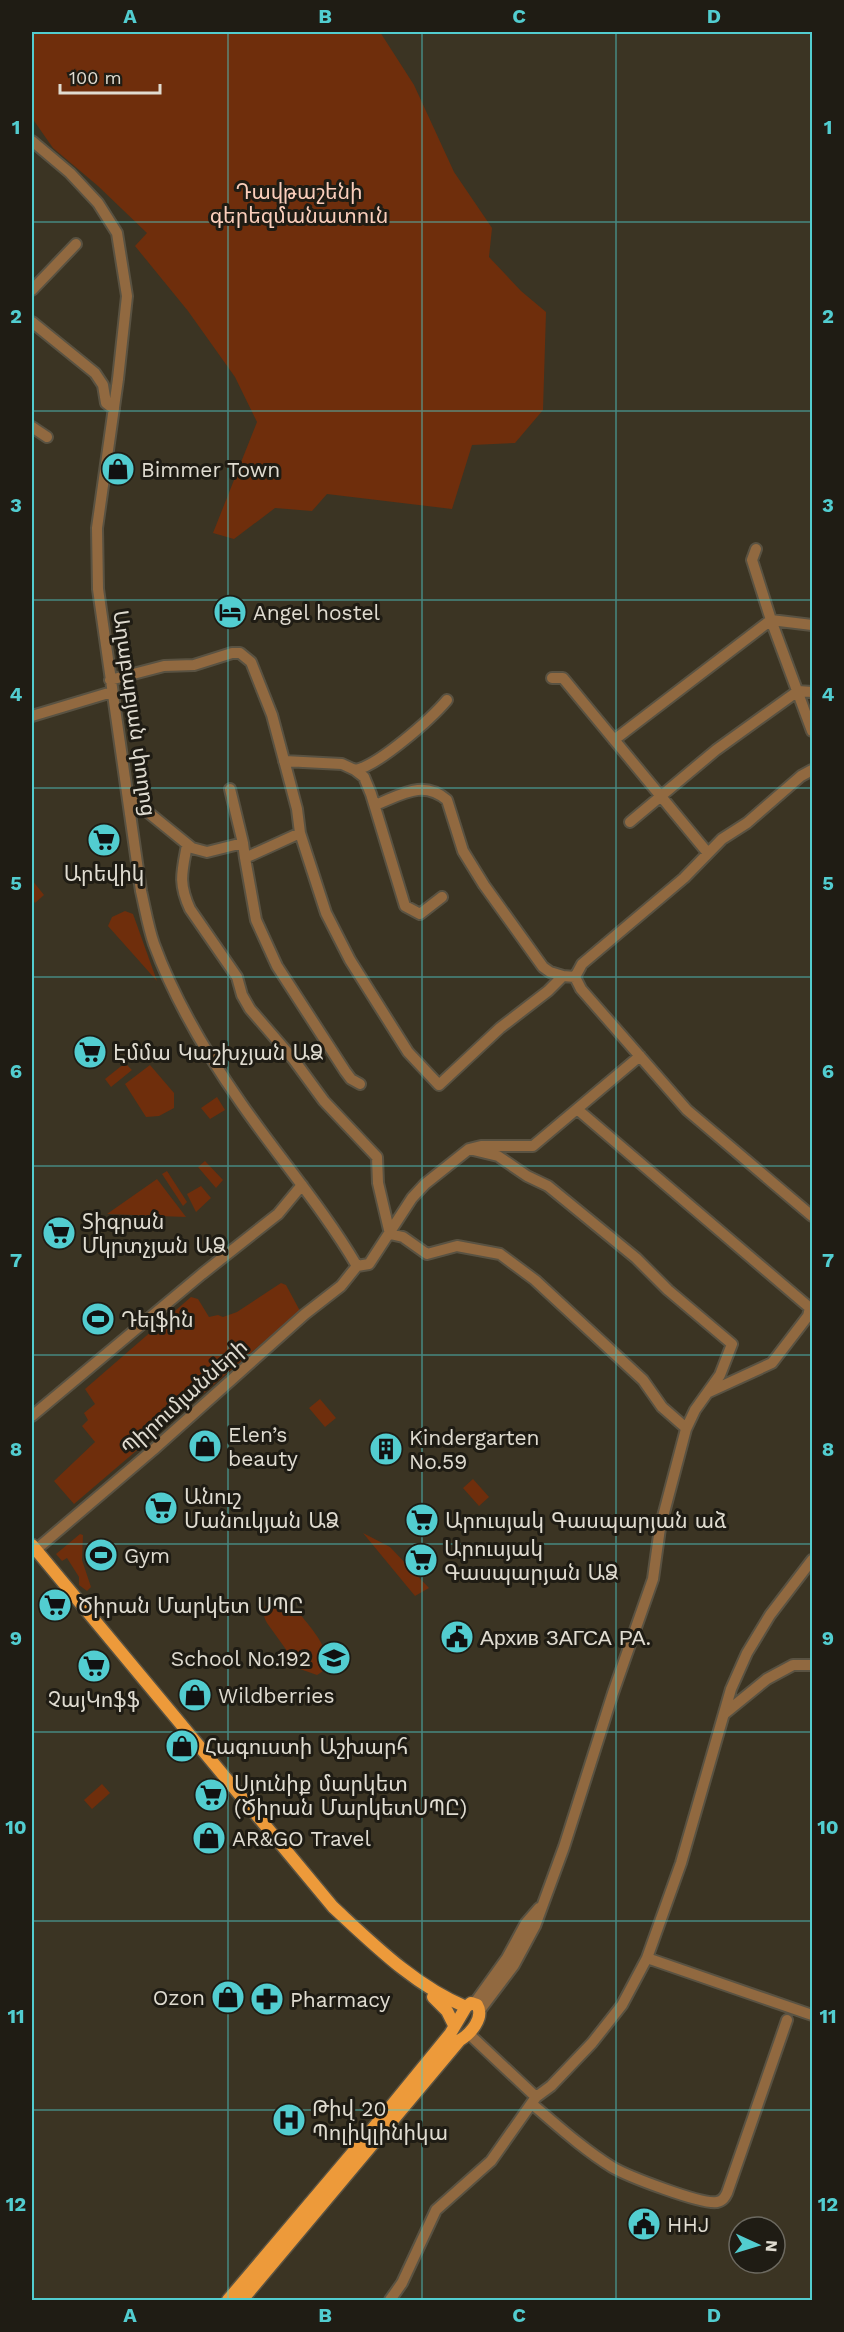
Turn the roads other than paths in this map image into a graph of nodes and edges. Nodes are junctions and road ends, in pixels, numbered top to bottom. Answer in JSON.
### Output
{"nodes":[{"id":1,"x":32,"y":141,"type":"edge"},
{"id":2,"x":76,"y":244,"type":"dead end"},
{"id":3,"x":32,"y":290,"type":"edge"},
{"id":4,"x":32,"y":322,"type":"edge"},
{"id":5,"x":114,"y":409,"type":"junction"},
{"id":6,"x":32,"y":427,"type":"edge"},
{"id":7,"x":47,"y":437,"type":"dead end"},
{"id":8,"x":756,"y":549,"type":"dead end"},
{"id":9,"x":771,"y":620,"type":"junction"},
{"id":10,"x":813,"y":625,"type":"edge"},
{"id":11,"x":552,"y":678,"type":"dead end"},
{"id":12,"x":110,"y":680,"type":"junction"},
{"id":13,"x":798,"y":691,"type":"junction"},
{"id":14,"x":112,"y":692,"type":"junction"},
{"id":15,"x":813,"y":692,"type":"edge"},
{"id":16,"x":447,"y":700,"type":"dead end"},
{"id":17,"x":32,"y":716,"type":"edge"},
{"id":18,"x":813,"y":731,"type":"edge"},
{"id":19,"x":614,"y":740,"type":"junction"},
{"id":20,"x":284,"y":761,"type":"junction"},
{"id":21,"x":355,"y":770,"type":"junction"},
{"id":22,"x":813,"y":770,"type":"edge"},
{"id":23,"x":230,"y":789,"type":"dead end"},
{"id":24,"x":128,"y":796,"type":"junction"},
{"id":25,"x":661,"y":796,"type":"junction"},
{"id":26,"x":375,"y":805,"type":"junction"},
{"id":27,"x":630,"y":822,"type":"dead end"},
{"id":28,"x":300,"y":833,"type":"junction"},
{"id":29,"x":243,"y":843,"type":"junction"},
{"id":30,"x":187,"y":844,"type":"junction"},
{"id":31,"x":707,"y":852,"type":"junction"},
{"id":32,"x":245,"y":858,"type":"junction"},
{"id":33,"x":442,"y":897,"type":"dead end"},
{"id":34,"x":563,"y":976,"type":"junction"},
{"id":35,"x":575,"y":977,"type":"junction"},
{"id":36,"x":640,"y":1056,"type":"junction"},
{"id":37,"x":360,"y":1084,"type":"dead end"},
{"id":38,"x":577,"y":1109,"type":"junction"},
{"id":39,"x":469,"y":1149,"type":"junction"},
{"id":40,"x":302,"y":1185,"type":"junction"},
{"id":41,"x":813,"y":1216,"type":"edge"},
{"id":42,"x":390,"y":1234,"type":"junction"},
{"id":43,"x":357,"y":1266,"type":"junction"},
{"id":44,"x":811,"y":1308,"type":"edge"},
{"id":45,"x":709,"y":1392,"type":"junction"},
{"id":46,"x":32,"y":1416,"type":"edge"},
{"id":47,"x":686,"y":1428,"type":"junction"},
{"id":48,"x":33,"y":1550,"type":"edge"},
{"id":49,"x":813,"y":1560,"type":"edge"},
{"id":50,"x":813,"y":1665,"type":"edge"},
{"id":51,"x":724,"y":1714,"type":"junction"},
{"id":52,"x":647,"y":1958,"type":"junction"},
{"id":53,"x":474,"y":2007,"type":"junction"},
{"id":54,"x":813,"y":2015,"type":"edge"},
{"id":55,"x":788,"y":2020,"type":"dead end"},
{"id":56,"x":458,"y":2033,"type":"junction"},
{"id":57,"x":534,"y":2100,"type":"junction"},
{"id":58,"x":228,"y":2301,"type":"edge"},
{"id":59,"x":242,"y":2301,"type":"edge"},
{"id":60,"x":390,"y":2301,"type":"edge"}],
"edges":[{"from":1,"to":5,"type":"street","name":"Աղաբաբյան փողոց"},
{"from":2,"to":3,"type":"street"},
{"from":4,"to":5,"type":"street"},
{"from":5,"to":12,"type":"street","name":"Աղաբաբյան փողոց"},
{"from":6,"to":7,"type":"street"},
{"from":8,"to":9,"type":"street"},
{"from":9,"to":10,"type":"street"},
{"from":9,"to":13,"type":"street"},
{"from":9,"to":19,"type":"street"},
{"from":11,"to":19,"type":"street"},
{"from":12,"to":14,"type":"street","name":"Աղաբաբյան փողոց"},
{"from":12,"to":20,"type":"street"},
{"from":13,"to":15,"type":"street"},
{"from":13,"to":18,"type":"street"},
{"from":13,"to":25,"type":"street"},
{"from":14,"to":17,"type":"street"},
{"from":14,"to":24,"type":"street","name":"Աղաբաբյան փողոց"},
{"from":16,"to":21,"type":"street"},
{"from":19,"to":25,"type":"street"},
{"from":20,"to":21,"type":"street"},
{"from":20,"to":28,"type":"street"},
{"from":21,"to":26,"type":"street"},
{"from":22,"to":31,"type":"street"},
{"from":23,"to":29,"type":"street"},
{"from":24,"to":30,"type":"street"},
{"from":24,"to":40,"type":"street","name":"Աղաբաբյան փողոց"},
{"from":25,"to":27,"type":"street"},
{"from":25,"to":31,"type":"street"},
{"from":26,"to":33,"type":"street"},
{"from":26,"to":34,"type":"street"},
{"from":28,"to":32,"type":"street"},
{"from":28,"to":34,"type":"street"},
{"from":29,"to":30,"type":"street"},
{"from":29,"to":32,"type":"street"},
{"from":30,"to":42,"type":"street"},
{"from":31,"to":35,"type":"street"},
{"from":32,"to":37,"type":"street"},
{"from":34,"to":35,"type":"street"},
{"from":35,"to":36,"type":"street"},
{"from":36,"to":38,"type":"street"},
{"from":36,"to":41,"type":"street"},
{"from":38,"to":39,"type":"street"},
{"from":38,"to":44,"type":"street"},
{"from":39,"to":42,"type":"street","name":"Պիրումյանների"},
{"from":39,"to":45,"type":"street"},
{"from":40,"to":43,"type":"street","name":"Աղաբաբյան փողոց"},
{"from":40,"to":46,"type":"street"},
{"from":42,"to":43,"type":"street","name":"Պիրումյանների"},
{"from":42,"to":47,"type":"street"},
{"from":43,"to":48,"type":"street","name":"Պիրումյանների"},
{"from":44,"to":45,"type":"street"},
{"from":45,"to":47,"type":"street"},
{"from":47,"to":53,"type":"street"},
{"from":48,"to":53,"type":"main road"},
{"from":48,"to":56,"type":"main road"},
{"from":49,"to":51,"type":"street"},
{"from":50,"to":51,"type":"street"},
{"from":51,"to":52,"type":"street"},
{"from":52,"to":54,"type":"street"},
{"from":52,"to":57,"type":"street"},
{"from":53,"to":56,"type":"main road"},
{"from":55,"to":57,"type":"street"},
{"from":56,"to":57,"type":"street"},
{"from":56,"to":58,"type":"main road"},
{"from":56,"to":59,"type":"main road"},
{"from":57,"to":60,"type":"street"}]}
